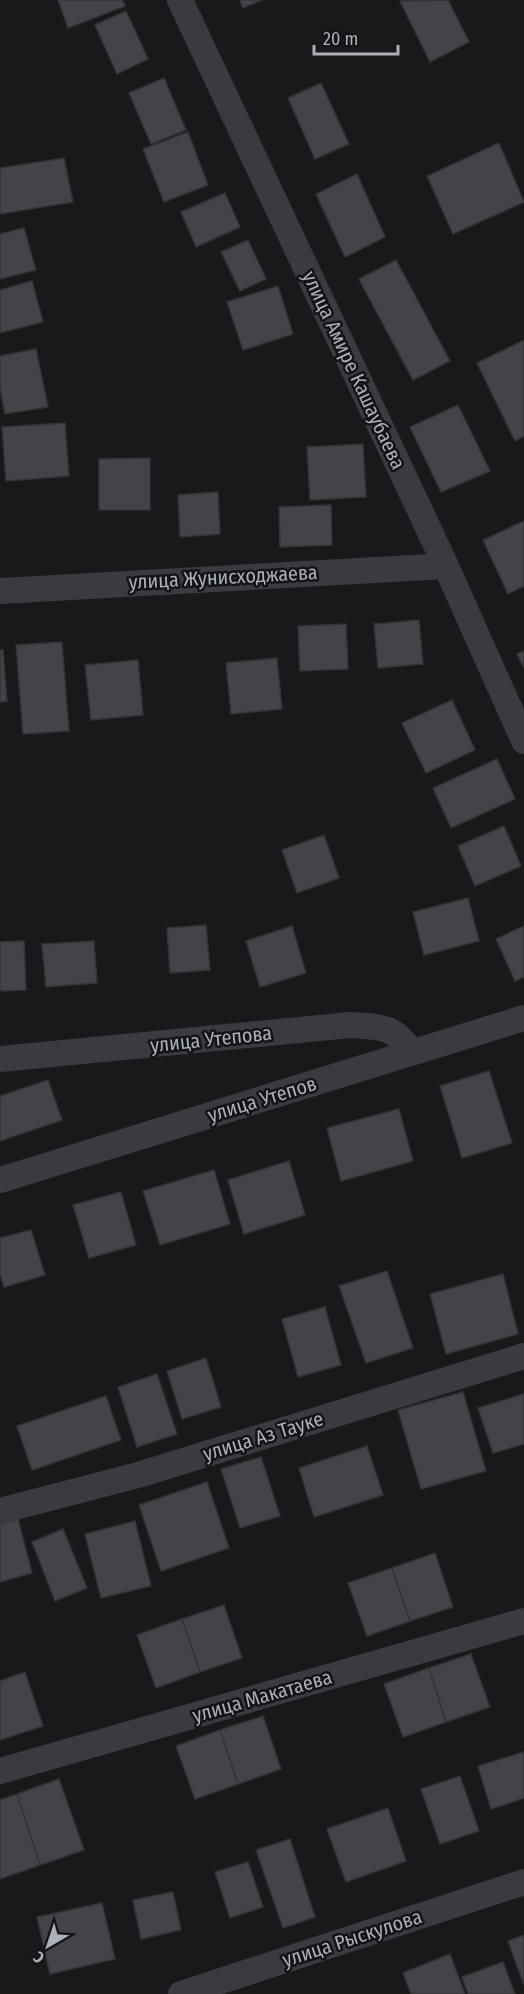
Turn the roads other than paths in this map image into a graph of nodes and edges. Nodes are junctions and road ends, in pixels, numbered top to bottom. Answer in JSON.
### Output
{"nodes":[{"id":1,"x":180,"y":0,"type":"edge"},
{"id":2,"x":446,"y":566,"type":"junction"},
{"id":3,"x":0,"y":591,"type":"edge"},
{"id":4,"x":524,"y":741,"type":"edge"},
{"id":5,"x":524,"y":1018,"type":"edge"},
{"id":6,"x":411,"y":1052,"type":"junction"},
{"id":7,"x":0,"y":1059,"type":"edge"},
{"id":8,"x":0,"y":1180,"type":"edge"},
{"id":9,"x":524,"y":1356,"type":"edge"},
{"id":10,"x":0,"y":1511,"type":"edge"},
{"id":11,"x":524,"y":1621,"type":"edge"},
{"id":12,"x":0,"y":1771,"type":"edge"},
{"id":13,"x":524,"y":1882,"type":"edge"},
{"id":14,"x":181,"y":1994,"type":"edge"}],
"edges":[{"from":1,"to":2,"type":"street","name":"улица Амире Кашаубаева"},
{"from":2,"to":3,"type":"street","name":"улица Жунисходжаева"},
{"from":2,"to":4,"type":"street","name":"улица Амире Кашаубаева"},
{"from":5,"to":6,"type":"street","name":"улица Утепов"},
{"from":6,"to":7,"type":"street","name":"улица Утепова"},
{"from":6,"to":8,"type":"street","name":"улица Утепов"},
{"from":9,"to":10,"type":"street","name":"улица Аз Тауке"},
{"from":11,"to":12,"type":"street","name":"улица Макатаева"},
{"from":13,"to":14,"type":"street","name":"улица Рыскулова"}]}
